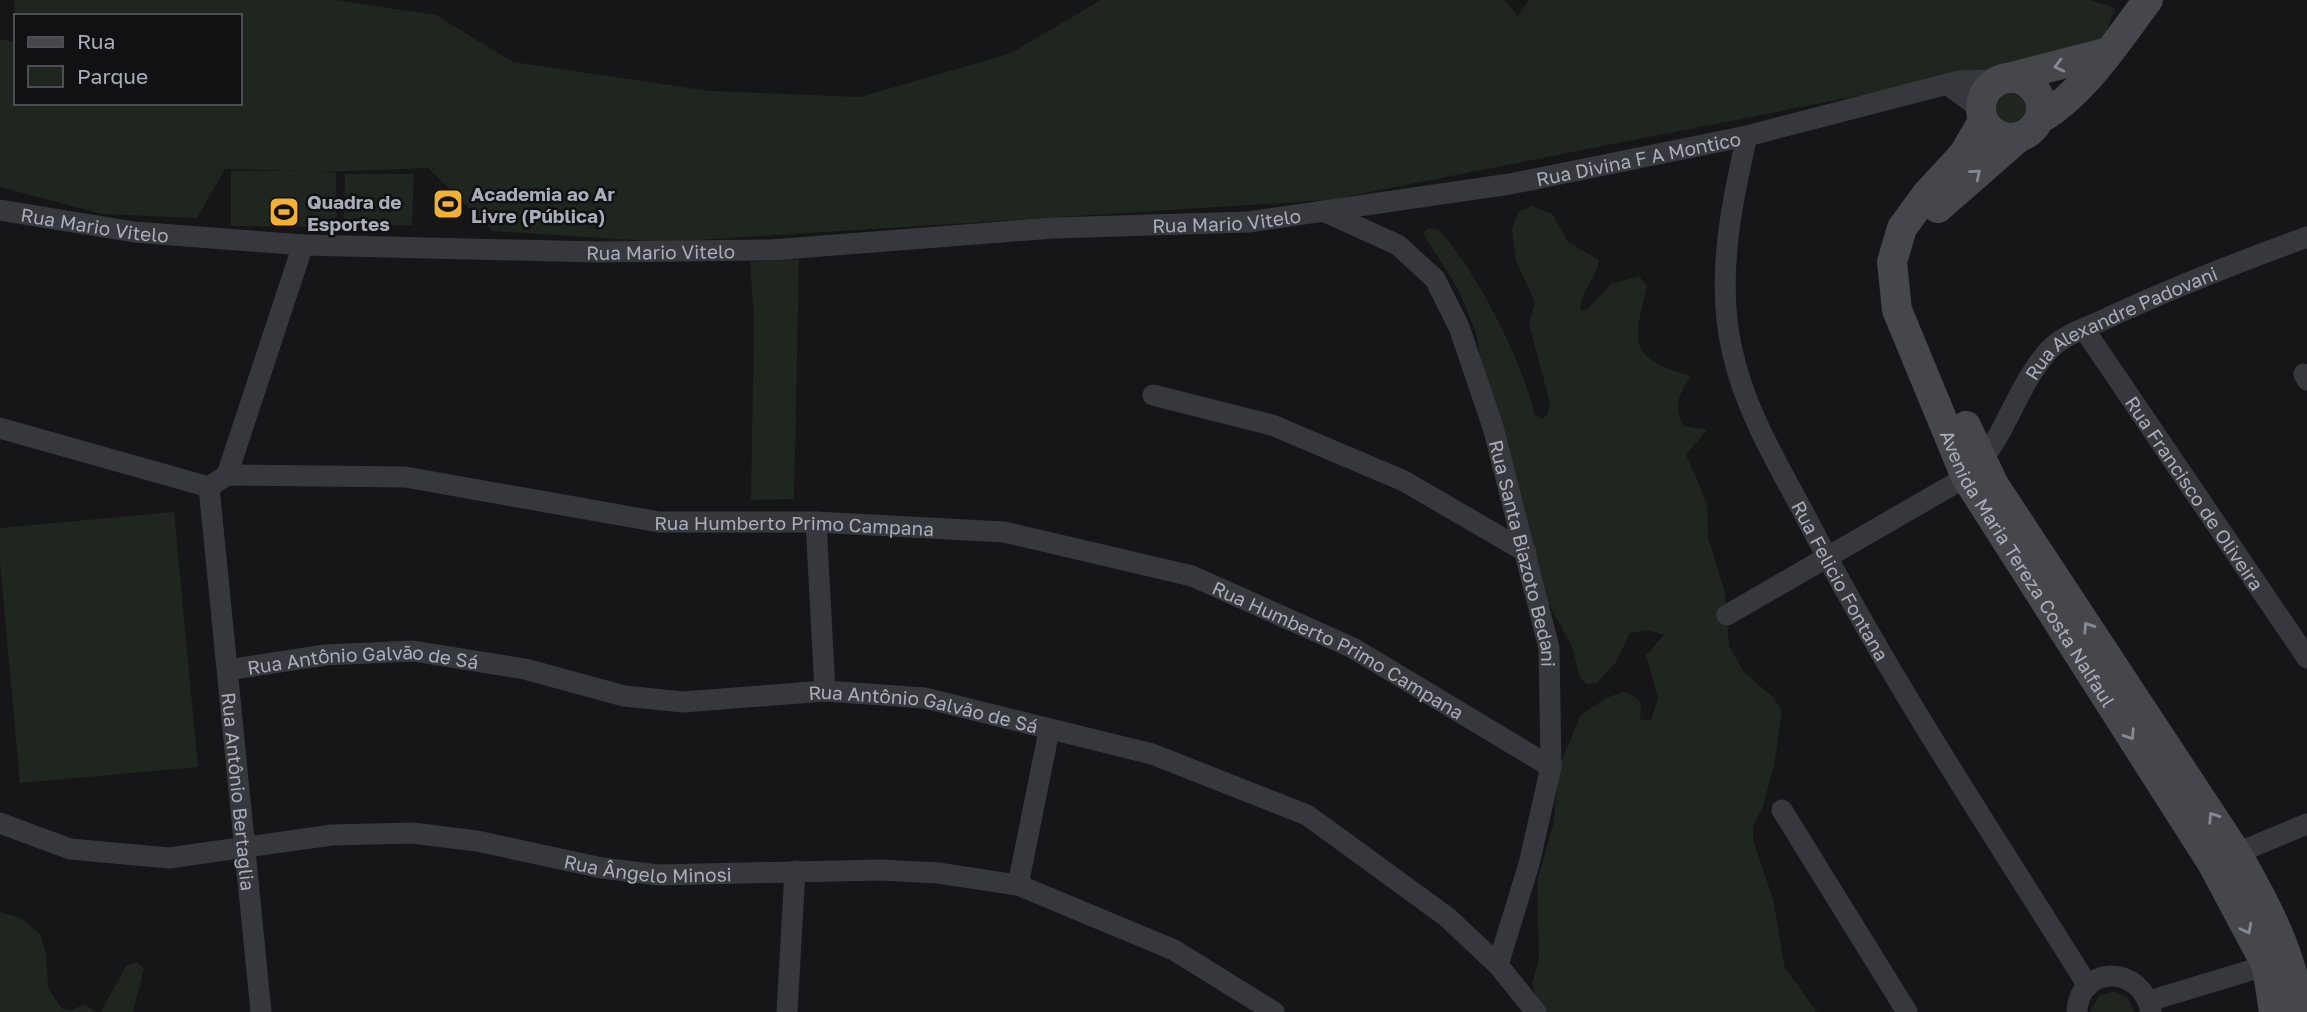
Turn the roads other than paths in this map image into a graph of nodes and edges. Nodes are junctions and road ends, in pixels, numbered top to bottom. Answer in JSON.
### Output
{"nodes":[{"id":1,"x":2148,"y":0,"type":"edge"},
{"id":2,"x":2109,"y":52,"type":"junction"},
{"id":3,"x":2004,"y":79,"type":"junction"},
{"id":4,"x":1948,"y":85,"type":"junction"},
{"id":5,"x":1982,"y":115,"type":"junction"},
{"id":6,"x":2029,"y":128,"type":"junction"},
{"id":7,"x":1747,"y":136,"type":"junction"},
{"id":8,"x":0,"y":210,"type":"edge"},
{"id":9,"x":1323,"y":211,"type":"junction"},
{"id":10,"x":2307,"y":237,"type":"edge"},
{"id":11,"x":303,"y":245,"type":"junction"},
{"id":12,"x":2084,"y":329,"type":"junction"},
{"id":13,"x":1153,"y":395,"type":"dead end"},
{"id":14,"x":0,"y":428,"type":"edge"},
{"id":15,"x":1974,"y":470,"type":"junction"},
{"id":16,"x":218,"y":481,"type":"junction"},
{"id":17,"x":816,"y":522,"type":"junction"},
{"id":18,"x":1526,"y":552,"type":"junction"},
{"id":19,"x":1828,"y":559,"type":"junction"},
{"id":20,"x":1727,"y":615,"type":"dead end"},
{"id":21,"x":2307,"y":658,"type":"edge"},
{"id":22,"x":228,"y":670,"type":"junction"},
{"id":23,"x":825,"y":691,"type":"junction"},
{"id":24,"x":1049,"y":731,"type":"junction"},
{"id":25,"x":1551,"y":767,"type":"junction"},
{"id":26,"x":1782,"y":810,"type":"dead end"},
{"id":27,"x":0,"y":823,"type":"edge"},
{"id":28,"x":2307,"y":824,"type":"edge"},
{"id":29,"x":244,"y":845,"type":"junction"},
{"id":30,"x":2225,"y":858,"type":"junction"},
{"id":31,"x":795,"y":871,"type":"junction"},
{"id":32,"x":1018,"y":886,"type":"junction"},
{"id":33,"x":2277,"y":962,"type":"junction"},
{"id":34,"x":1498,"y":965,"type":"junction"},
{"id":35,"x":2088,"y":986,"type":"junction"},
{"id":36,"x":2150,"y":1006,"type":"edge"},
{"id":37,"x":261,"y":1012,"type":"edge"},
{"id":38,"x":787,"y":1012,"type":"edge"},
{"id":39,"x":1274,"y":1012,"type":"edge"},
{"id":40,"x":1536,"y":1012,"type":"edge"},
{"id":41,"x":1907,"y":1012,"type":"edge"},
{"id":42,"x":2077,"y":1012,"type":"edge"},
{"id":43,"x":2274,"y":1012,"type":"edge"},
{"id":44,"x":2300,"y":1012,"type":"edge"}],
"edges":[{"from":1,"to":2,"type":"main road"},
{"from":2,"to":3,"type":"main road","one_way":true},
{"from":2,"to":6,"type":"main road"},
{"from":3,"to":4,"type":"street","name":"Rua Divina F A Montico"},
{"from":3,"to":5,"type":"main road"},
{"from":3,"to":6,"type":"main road"},
{"from":4,"to":5,"type":"street"},
{"from":4,"to":7,"type":"street","name":"Rua Divina F A Montico"},
{"from":5,"to":6,"type":"main road"},
{"from":5,"to":15,"type":"main road","name":"Avenida Maria Tereza Costa Nalfaul"},
{"from":15,"to":6,"type":"main road","one_way":true},
{"from":7,"to":9,"type":"street","name":"Rua Divina F A Montico"},
{"from":7,"to":19,"type":"street","name":"Rua Felicio Fontana"},
{"from":8,"to":11,"type":"street","name":"Rua Mario Vitelo"},
{"from":9,"to":11,"type":"street","name":"Rua Mario Vitelo"},
{"from":9,"to":18,"type":"street","name":"Rua Santa Biazoto Bedani"},
{"from":10,"to":12,"type":"street","name":"Rua Alexandre Padovani"},
{"from":11,"to":16,"type":"street"},
{"from":12,"to":15,"type":"street","name":"Rua Alexandre Padovani"},
{"from":12,"to":21,"type":"street","name":"Rua Francisco de Oliveira"},
{"from":13,"to":18,"type":"street"},
{"from":14,"to":16,"type":"street","name":"Rua Humberto Primo Campana"},
{"from":15,"to":19,"type":"street"},
{"from":15,"to":30,"type":"main road"},
{"from":16,"to":17,"type":"street","name":"Rua Humberto Primo Campana"},
{"from":16,"to":22,"type":"street","name":"Rua Antônio Bertaglia"},
{"from":17,"to":23,"type":"street"},
{"from":17,"to":25,"type":"street","name":"Rua Humberto Primo Campana"},
{"from":18,"to":25,"type":"street","name":"Rua Santa Biazoto Bedani"},
{"from":19,"to":20,"type":"street"},
{"from":19,"to":35,"type":"street","name":"Rua Felicio Fontana"},
{"from":22,"to":23,"type":"street","name":"Rua Antônio Galvão de Sá"},
{"from":22,"to":29,"type":"street","name":"Rua Antônio Bertaglia"},
{"from":23,"to":24,"type":"street","name":"Rua Antônio Galvão de Sá"},
{"from":24,"to":32,"type":"street"},
{"from":24,"to":34,"type":"street","name":"Rua Antônio Galvão de Sá"},
{"from":25,"to":34,"type":"street","name":"Rua Santa Biazoto Bedani"},
{"from":26,"to":41,"type":"street"},
{"from":27,"to":29,"type":"street","name":"Rua Ângelo Minosi"},
{"from":28,"to":30,"type":"street"},
{"from":29,"to":31,"type":"street","name":"Rua Ângelo Minosi"},
{"from":29,"to":37,"type":"street","name":"Rua Antônio Bertaglia"},
{"from":30,"to":33,"type":"main road"},
{"from":31,"to":32,"type":"street","name":"Rua Ângelo Minosi"},
{"from":31,"to":38,"type":"street"},
{"from":32,"to":39,"type":"street","name":"Rua Ângelo Minosi"},
{"from":33,"to":36,"type":"street"},
{"from":33,"to":43,"type":"main road"},
{"from":33,"to":44,"type":"main road"},
{"from":34,"to":40,"type":"street","name":"Rua Antônio Galvão de Sá"},
{"from":35,"to":36,"type":"street"},
{"from":35,"to":42,"type":"street"}]}
